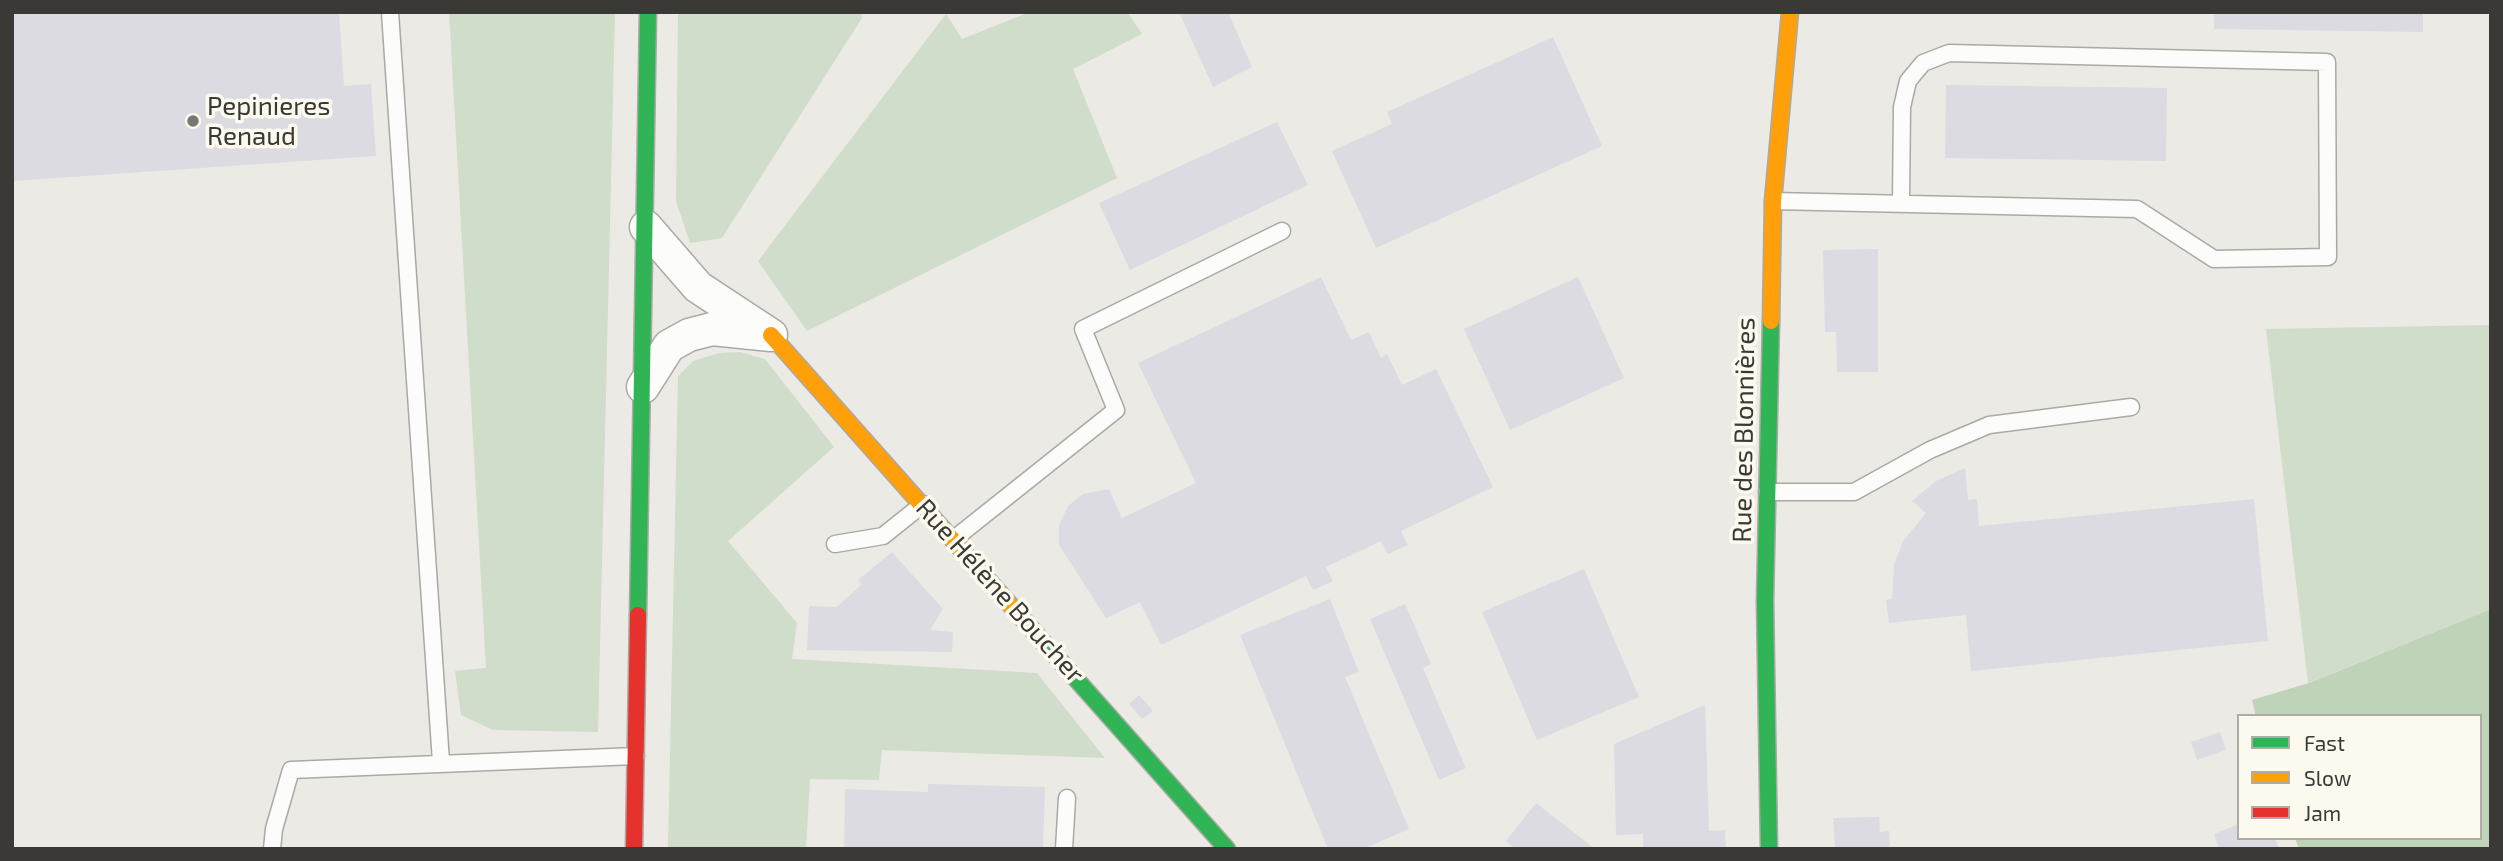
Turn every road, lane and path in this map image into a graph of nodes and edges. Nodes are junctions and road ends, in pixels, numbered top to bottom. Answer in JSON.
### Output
{"nodes":[{"id":1,"x":390,"y":12,"type":"edge"},
{"id":2,"x":648,"y":12,"type":"edge"},
{"id":3,"x":1790,"y":12,"type":"edge"},
{"id":4,"x":1773,"y":201,"type":"junction"},
{"id":5,"x":1901,"y":204,"type":"junction"},
{"id":6,"x":646,"y":227,"type":"junction"},
{"id":7,"x":1282,"y":231,"type":"dead end"},
{"id":8,"x":771,"y":335,"type":"junction"},
{"id":9,"x":643,"y":387,"type":"junction"},
{"id":10,"x":2131,"y":407,"type":"dead end"},
{"id":11,"x":1767,"y":492,"type":"junction"},
{"id":12,"x":923,"y":504,"type":"junction"},
{"id":13,"x":954,"y":539,"type":"junction"},
{"id":14,"x":835,"y":544,"type":"dead end"},
{"id":15,"x":636,"y":756,"type":"junction"},
{"id":16,"x":442,"y":762,"type":"junction"},
{"id":17,"x":1067,"y":797,"type":"dead end"},
{"id":18,"x":272,"y":849,"type":"edge"},
{"id":19,"x":634,"y":849,"type":"edge"},
{"id":20,"x":1064,"y":849,"type":"edge"},
{"id":21,"x":1227,"y":849,"type":"edge"},
{"id":22,"x":1769,"y":849,"type":"edge"}],
"edges":[{"from":1,"to":16,"type":"lane"},
{"from":2,"to":6,"type":"street"},
{"from":3,"to":4,"type":"street","name":"Rue des Blonnières"},
{"from":4,"to":5,"type":"lane"},
{"from":4,"to":11,"type":"street","name":"Rue des Blonnières"},
{"from":5,"to":5,"type":"lane"},
{"from":6,"to":8,"type":"street","name":"Rue Hélène Boucher"},
{"from":6,"to":9,"type":"street"},
{"from":7,"to":13,"type":"lane"},
{"from":8,"to":9,"type":"street"},
{"from":8,"to":12,"type":"street","name":"Rue Hélène Boucher"},
{"from":9,"to":15,"type":"street"},
{"from":10,"to":11,"type":"lane"},
{"from":11,"to":22,"type":"street","name":"Rue des Blonnières"},
{"from":12,"to":13,"type":"street","name":"Rue Hélène Boucher"},
{"from":12,"to":14,"type":"lane"},
{"from":13,"to":21,"type":"street","name":"Rue Hélène Boucher"},
{"from":15,"to":16,"type":"lane"},
{"from":15,"to":19,"type":"street"},
{"from":16,"to":18,"type":"lane"},
{"from":17,"to":20,"type":"lane"}]}
